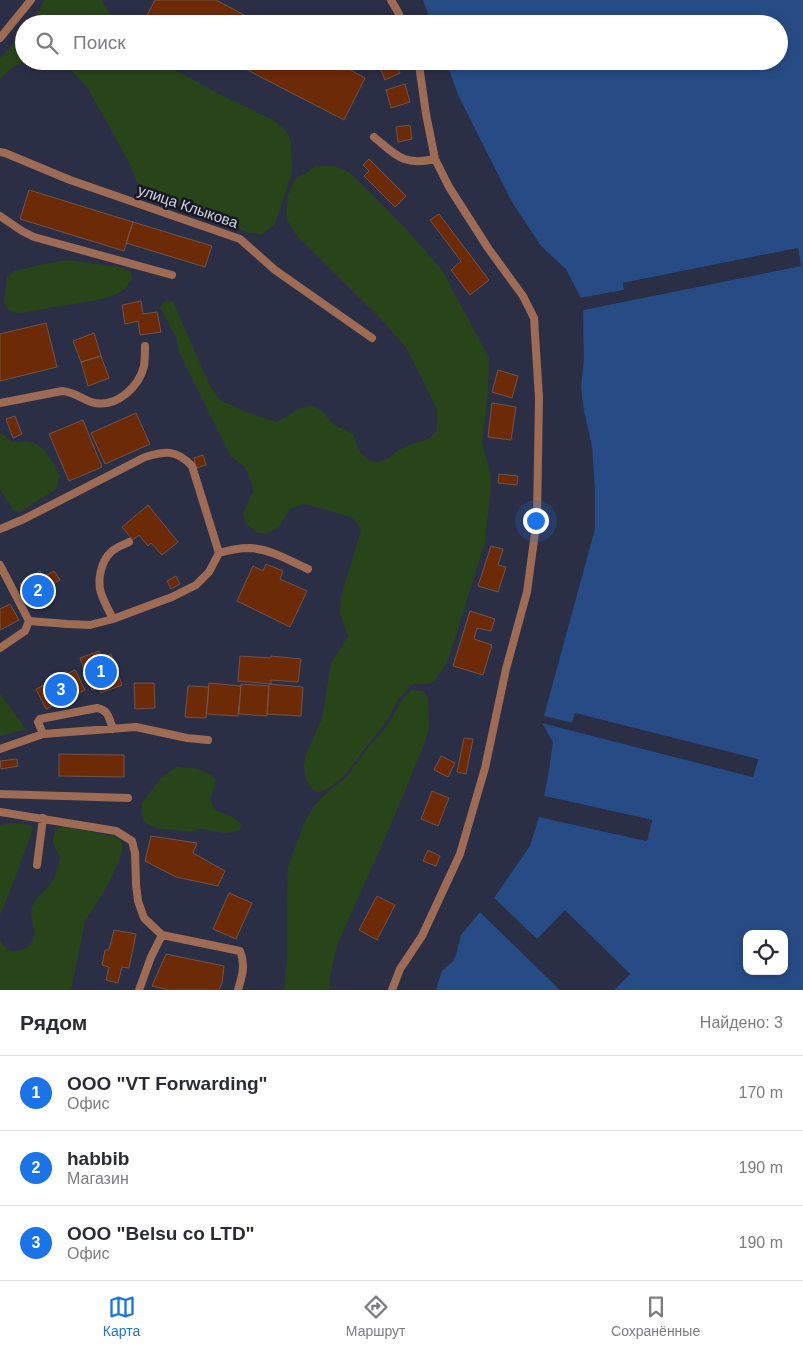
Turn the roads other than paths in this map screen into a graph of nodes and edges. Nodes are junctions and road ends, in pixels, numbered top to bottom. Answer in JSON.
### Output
{"nodes":[{"id":1,"x":31,"y":0,"type":"edge"},
{"id":2,"x":391,"y":0,"type":"edge"},
{"id":3,"x":19,"y":15,"type":"edge"},
{"id":4,"x":399,"y":15,"type":"edge"},
{"id":5,"x":15,"y":20,"type":"edge"},
{"id":6,"x":0,"y":38,"type":"edge"},
{"id":7,"x":420,"y":70,"type":"edge"},
{"id":8,"x":374,"y":137,"type":"dead end"},
{"id":9,"x":0,"y":152,"type":"edge"},
{"id":10,"x":436,"y":159,"type":"junction"},
{"id":11,"x":0,"y":216,"type":"edge"},
{"id":12,"x":172,"y":275,"type":"dead end"},
{"id":13,"x":372,"y":338,"type":"dead end"},
{"id":14,"x":146,"y":346,"type":"dead end"},
{"id":15,"x":0,"y":403,"type":"edge"},
{"id":16,"x":0,"y":529,"type":"edge"},
{"id":17,"x":129,"y":542,"type":"dead end"},
{"id":18,"x":219,"y":553,"type":"junction"},
{"id":19,"x":0,"y":565,"type":"edge"},
{"id":20,"x":308,"y":569,"type":"dead end"},
{"id":21,"x":113,"y":619,"type":"junction"},
{"id":22,"x":29,"y":621,"type":"junction"},
{"id":23,"x":0,"y":648,"type":"edge"},
{"id":24,"x":113,"y":729,"type":"junction"},
{"id":25,"x":42,"y":734,"type":"junction"},
{"id":26,"x":208,"y":740,"type":"dead end"},
{"id":27,"x":0,"y":748,"type":"edge"},
{"id":28,"x":0,"y":794,"type":"edge"},
{"id":29,"x":128,"y":798,"type":"dead end"},
{"id":30,"x":0,"y":812,"type":"edge"},
{"id":31,"x":42,"y":818,"type":"junction"},
{"id":32,"x":37,"y":865,"type":"dead end"},
{"id":33,"x":162,"y":935,"type":"junction"},
{"id":34,"x":139,"y":990,"type":"edge"},
{"id":35,"x":238,"y":990,"type":"edge"},
{"id":36,"x":392,"y":990,"type":"edge"}],
"edges":[{"from":1,"to":3,"type":"lane"},
{"from":2,"to":4,"type":"lane"},
{"from":5,"to":6,"type":"lane"},
{"from":7,"to":10,"type":"lane"},
{"from":8,"to":10,"type":"lane"},
{"from":9,"to":13,"type":"lane","name":"улица Клыкова"},
{"from":10,"to":36,"type":"lane"},
{"from":11,"to":12,"type":"lane"},
{"from":14,"to":15,"type":"lane"},
{"from":16,"to":18,"type":"lane"},
{"from":17,"to":21,"type":"lane"},
{"from":18,"to":20,"type":"lane"},
{"from":18,"to":21,"type":"lane"},
{"from":19,"to":22,"type":"lane"},
{"from":21,"to":22,"type":"lane"},
{"from":22,"to":23,"type":"lane"},
{"from":24,"to":25,"type":"lane"},
{"from":24,"to":25,"type":"lane"},
{"from":24,"to":26,"type":"lane"},
{"from":25,"to":27,"type":"lane"},
{"from":28,"to":29,"type":"lane"},
{"from":30,"to":31,"type":"lane"},
{"from":31,"to":32,"type":"lane"},
{"from":31,"to":33,"type":"lane"},
{"from":33,"to":34,"type":"lane"},
{"from":33,"to":35,"type":"lane"}]}
